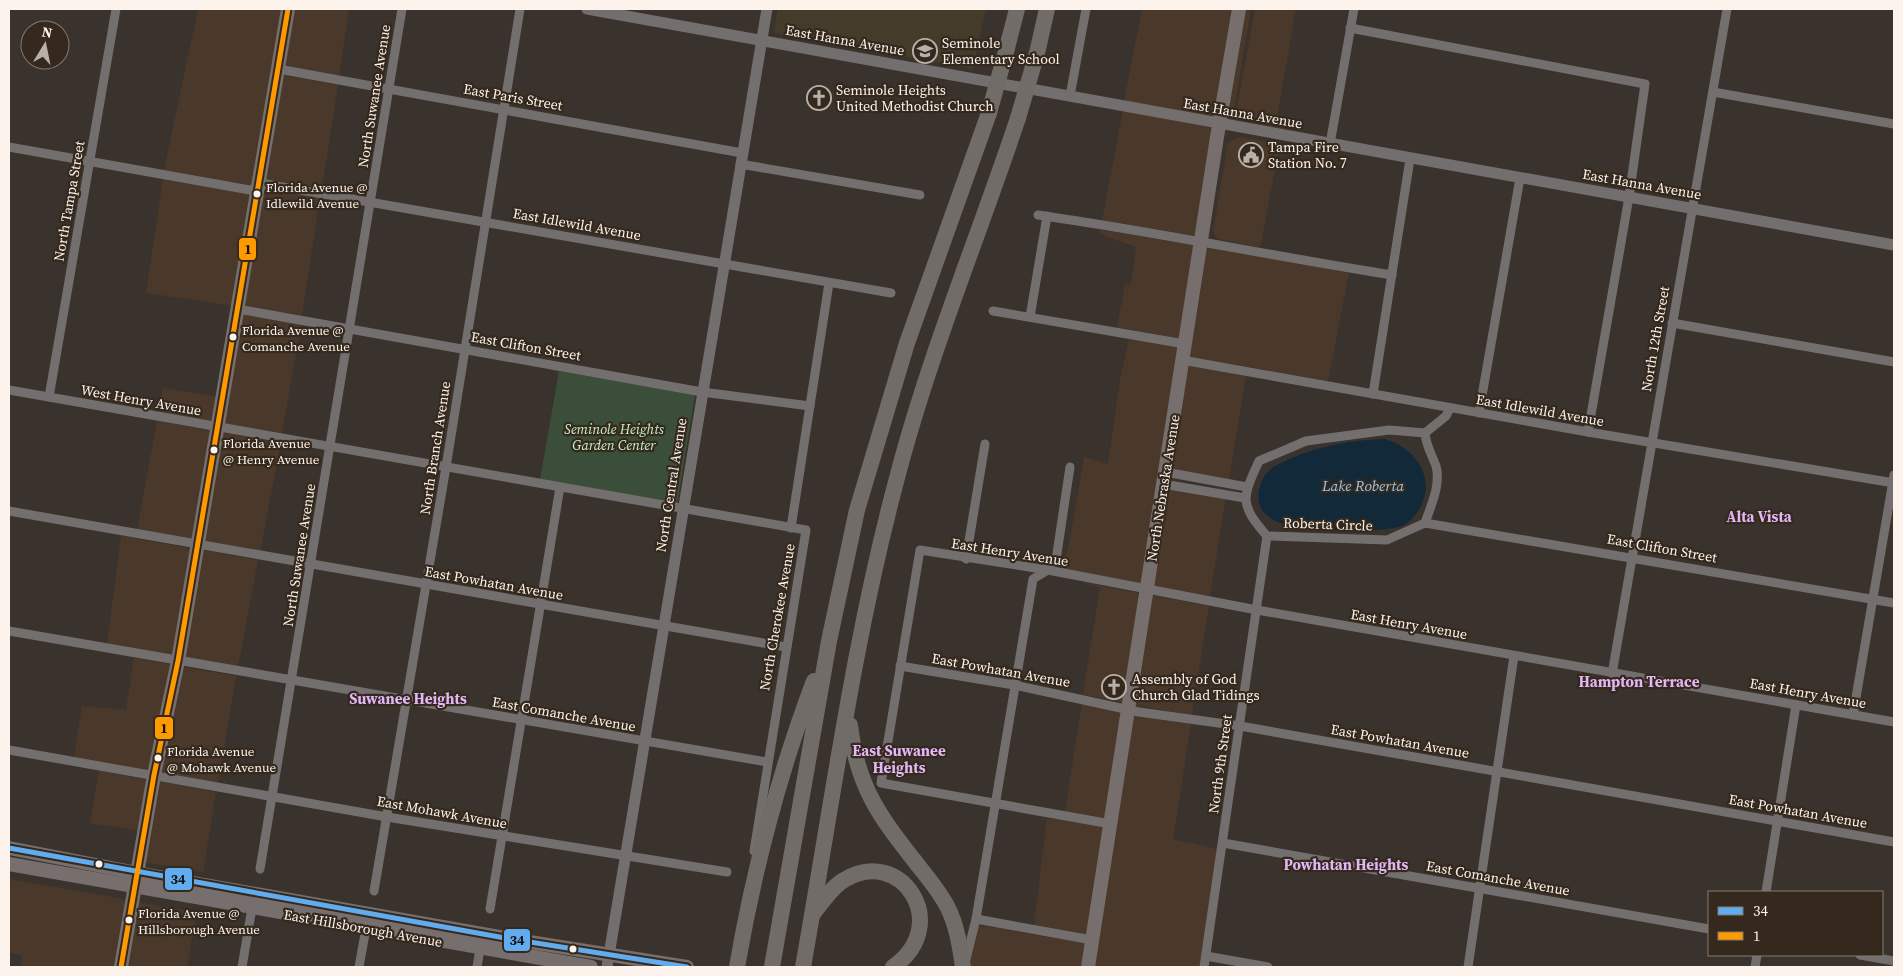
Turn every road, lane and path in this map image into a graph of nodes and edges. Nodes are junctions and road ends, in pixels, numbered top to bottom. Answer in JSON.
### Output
{"nodes":[{"id":1,"x":116,"y":9,"type":"edge"},
{"id":2,"x":288,"y":9,"type":"edge"},
{"id":3,"x":402,"y":9,"type":"edge"},
{"id":4,"x":520,"y":9,"type":"edge"},
{"id":5,"x":587,"y":9,"type":"edge"},
{"id":6,"x":766,"y":9,"type":"edge"},
{"id":7,"x":1017,"y":9,"type":"edge"},
{"id":8,"x":1047,"y":9,"type":"edge"},
{"id":9,"x":1086,"y":9,"type":"edge"},
{"id":10,"x":1239,"y":9,"type":"edge"},
{"id":11,"x":1354,"y":9,"type":"edge"},
{"id":12,"x":1727,"y":9,"type":"edge"},
{"id":13,"x":1350,"y":28,"type":"junction"},
{"id":14,"x":761,"y":40,"type":"junction"},
{"id":15,"x":278,"y":69,"type":"junction"},
{"id":16,"x":389,"y":89,"type":"junction"},
{"id":17,"x":1713,"y":92,"type":"junction"},
{"id":18,"x":1070,"y":96,"type":"junction"},
{"id":19,"x":504,"y":108,"type":"junction"},
{"id":20,"x":1219,"y":124,"type":"junction"},
{"id":21,"x":1894,"y":124,"type":"edge"},
{"id":22,"x":1330,"y":144,"type":"junction"},
{"id":23,"x":9,"y":147,"type":"edge"},
{"id":24,"x":1410,"y":158,"type":"junction"},
{"id":25,"x":741,"y":159,"type":"junction"},
{"id":26,"x":89,"y":161,"type":"junction"},
{"id":27,"x":1520,"y":178,"type":"junction"},
{"id":28,"x":259,"y":188,"type":"junction"},
{"id":29,"x":920,"y":195,"type":"dead end"},
{"id":30,"x":1628,"y":197,"type":"junction"},
{"id":31,"x":371,"y":201,"type":"junction"},
{"id":32,"x":1691,"y":208,"type":"junction"},
{"id":33,"x":486,"y":222,"type":"junction"},
{"id":34,"x":1201,"y":241,"type":"junction"},
{"id":35,"x":1894,"y":245,"type":"edge"},
{"id":36,"x":723,"y":265,"type":"junction"},
{"id":37,"x":1392,"y":276,"type":"junction"},
{"id":38,"x":829,"y":283,"type":"junction"},
{"id":39,"x":891,"y":293,"type":"dead end"},
{"id":40,"x":238,"y":309,"type":"junction"},
{"id":41,"x":993,"y":311,"type":"dead end"},
{"id":42,"x":1030,"y":317,"type":"junction"},
{"id":43,"x":1672,"y":323,"type":"junction"},
{"id":44,"x":351,"y":329,"type":"junction"},
{"id":45,"x":1185,"y":344,"type":"junction"},
{"id":46,"x":465,"y":350,"type":"junction"},
{"id":47,"x":1182,"y":360,"type":"junction"},
{"id":48,"x":1894,"y":362,"type":"edge"},
{"id":49,"x":9,"y":390,"type":"edge"},
{"id":50,"x":702,"y":392,"type":"junction"},
{"id":51,"x":1373,"y":394,"type":"junction"},
{"id":52,"x":49,"y":397,"type":"junction"},
{"id":53,"x":810,"y":406,"type":"junction"},
{"id":54,"x":1450,"y":408,"type":"junction"},
{"id":55,"x":1479,"y":413,"type":"junction"},
{"id":56,"x":218,"y":427,"type":"junction"},
{"id":57,"x":1588,"y":432,"type":"junction"},
{"id":58,"x":1425,"y":433,"type":"junction"},
{"id":59,"x":1652,"y":442,"type":"junction"},
{"id":60,"x":985,"y":444,"type":"dead end"},
{"id":61,"x":332,"y":447,"type":"junction"},
{"id":62,"x":446,"y":467,"type":"junction"},
{"id":63,"x":1070,"y":467,"type":"dead end"},
{"id":64,"x":1164,"y":478,"type":"junction"},
{"id":65,"x":1894,"y":480,"type":"edge"},
{"id":66,"x":560,"y":487,"type":"junction"},
{"id":67,"x":1247,"y":487,"type":"junction"},
{"id":68,"x":1245,"y":498,"type":"junction"},
{"id":69,"x":683,"y":508,"type":"junction"},
{"id":70,"x":9,"y":511,"type":"edge"},
{"id":71,"x":1426,"y":523,"type":"junction"},
{"id":72,"x":791,"y":528,"type":"junction"},
{"id":73,"x":1267,"y":536,"type":"junction"},
{"id":74,"x":198,"y":545,"type":"junction"},
{"id":75,"x":1632,"y":556,"type":"junction"},
{"id":76,"x":966,"y":558,"type":"junction"},
{"id":77,"x":311,"y":565,"type":"junction"},
{"id":78,"x":1048,"y":570,"type":"junction"},
{"id":79,"x":426,"y":585,"type":"junction"},
{"id":80,"x":1147,"y":590,"type":"junction"},
{"id":81,"x":1873,"y":599,"type":"junction"},
{"id":82,"x":1894,"y":603,"type":"edge"},
{"id":83,"x":540,"y":604,"type":"junction"},
{"id":84,"x":1256,"y":610,"type":"junction"},
{"id":85,"x":664,"y":626,"type":"junction"},
{"id":86,"x":9,"y":631,"type":"edge"},
{"id":87,"x":829,"y":642,"type":"junction"},
{"id":88,"x":786,"y":647,"type":"junction"},
{"id":89,"x":1514,"y":656,"type":"junction"},
{"id":90,"x":178,"y":662,"type":"junction"},
{"id":91,"x":900,"y":666,"type":"junction"},
{"id":92,"x":1612,"y":674,"type":"junction"},
{"id":93,"x":292,"y":681,"type":"junction"},
{"id":94,"x":1014,"y":685,"type":"junction"},
{"id":95,"x":406,"y":701,"type":"junction"},
{"id":96,"x":1796,"y":705,"type":"junction"},
{"id":97,"x":848,"y":707,"type":"junction"},
{"id":98,"x":1128,"y":708,"type":"junction"},
{"id":99,"x":1853,"y":715,"type":"junction"},
{"id":100,"x":521,"y":720,"type":"junction"},
{"id":101,"x":1894,"y":722,"type":"edge"},
{"id":102,"x":1240,"y":726,"type":"junction"},
{"id":103,"x":645,"y":742,"type":"junction"},
{"id":104,"x":9,"y":750,"type":"edge"},
{"id":105,"x":767,"y":762,"type":"junction"},
{"id":106,"x":1498,"y":773,"type":"junction"},
{"id":107,"x":154,"y":775,"type":"junction"},
{"id":108,"x":273,"y":797,"type":"junction"},
{"id":109,"x":995,"y":803,"type":"junction"},
{"id":110,"x":387,"y":817,"type":"junction"},
{"id":111,"x":1778,"y":821,"type":"junction"},
{"id":112,"x":1111,"y":824,"type":"junction"},
{"id":113,"x":502,"y":836,"type":"junction"},
{"id":114,"x":1894,"y":842,"type":"edge"},
{"id":115,"x":1223,"y":843,"type":"junction"},
{"id":116,"x":9,"y":848,"type":"edge"},
{"id":117,"x":626,"y":858,"type":"junction"},
{"id":118,"x":9,"y":864,"type":"edge"},
{"id":119,"x":260,"y":869,"type":"dead end"},
{"id":120,"x":727,"y":872,"type":"dead end"},
{"id":121,"x":137,"y":873,"type":"junction"},
{"id":122,"x":135,"y":888,"type":"junction"},
{"id":123,"x":1480,"y":890,"type":"junction"},
{"id":124,"x":374,"y":891,"type":"dead end"},
{"id":125,"x":1766,"y":891,"type":"edge"},
{"id":126,"x":252,"y":908,"type":"junction"},
{"id":127,"x":747,"y":908,"type":"junction"},
{"id":128,"x":490,"y":909,"type":"dead end"},
{"id":129,"x":812,"y":916,"type":"junction"},
{"id":130,"x":976,"y":919,"type":"junction"},
{"id":131,"x":366,"y":928,"type":"junction"},
{"id":132,"x":1708,"y":929,"type":"edge"},
{"id":133,"x":1092,"y":940,"type":"junction"},
{"id":134,"x":480,"y":949,"type":"junction"},
{"id":135,"x":1206,"y":956,"type":"junction"},
{"id":136,"x":1866,"y":956,"type":"edge"},
{"id":137,"x":608,"y":961,"type":"edge"},
{"id":138,"x":1894,"y":961,"type":"edge"},
{"id":139,"x":121,"y":967,"type":"edge"},
{"id":140,"x":242,"y":967,"type":"edge"},
{"id":141,"x":359,"y":967,"type":"edge"},
{"id":142,"x":477,"y":967,"type":"edge"},
{"id":143,"x":591,"y":967,"type":"edge"},
{"id":144,"x":688,"y":967,"type":"edge"},
{"id":145,"x":737,"y":967,"type":"edge"},
{"id":146,"x":772,"y":967,"type":"edge"},
{"id":147,"x":803,"y":967,"type":"edge"},
{"id":148,"x":893,"y":967,"type":"edge"},
{"id":149,"x":964,"y":967,"type":"edge"},
{"id":150,"x":1088,"y":967,"type":"edge"},
{"id":151,"x":1204,"y":967,"type":"edge"},
{"id":152,"x":1268,"y":967,"type":"edge"},
{"id":153,"x":1468,"y":967,"type":"edge"}],
"edges":[{"from":1,"to":26,"type":"street","name":"North Tampa Street"},
{"from":2,"to":15,"type":"main road"},
{"from":3,"to":16,"type":"street","name":"North Suwanee Avenue"},
{"from":4,"to":19,"type":"street","name":"North Branch Avenue"},
{"from":5,"to":14,"type":"street","name":"East Hanna Avenue"},
{"from":6,"to":14,"type":"street","name":"North Central Avenue"},
{"from":7,"to":87,"type":"highway","bridge":true},
{"from":8,"to":97,"type":"highway","bridge":true},
{"from":9,"to":18,"type":"street"},
{"from":10,"to":20,"type":"main road","name":"North Nebraska Avenue"},
{"from":11,"to":13,"type":"street"},
{"from":12,"to":17,"type":"street","name":"North 12th Street"},
{"from":13,"to":22,"type":"street"},
{"from":13,"to":30,"type":"street"},
{"from":14,"to":18,"type":"street","name":"East Hanna Avenue"},
{"from":14,"to":25,"type":"street","name":"North Central Avenue"},
{"from":15,"to":16,"type":"street","name":"East Paris Street"},
{"from":15,"to":28,"type":"main road"},
{"from":16,"to":19,"type":"street","name":"East Paris Street"},
{"from":16,"to":31,"type":"street","name":"North Suwanee Avenue"},
{"from":17,"to":21,"type":"street"},
{"from":17,"to":32,"type":"street","name":"North 12th Street"},
{"from":18,"to":20,"type":"street","name":"East Hanna Avenue"},
{"from":19,"to":25,"type":"street","name":"East Paris Street"},
{"from":19,"to":33,"type":"street","name":"North Branch Avenue"},
{"from":20,"to":22,"type":"street","name":"East Hanna Avenue"},
{"from":20,"to":34,"type":"main road","name":"North Nebraska Avenue"},
{"from":22,"to":24,"type":"street","name":"East Hanna Avenue"},
{"from":23,"to":26,"type":"street","name":"East Idlewild Avenue"},
{"from":24,"to":27,"type":"street","name":"East Hanna Avenue"},
{"from":24,"to":37,"type":"street"},
{"from":25,"to":29,"type":"street","name":"East Paris Street"},
{"from":25,"to":36,"type":"street","name":"North Central Avenue"},
{"from":26,"to":28,"type":"street","name":"East Idlewild Avenue"},
{"from":26,"to":52,"type":"street","name":"North Tampa Street"},
{"from":27,"to":30,"type":"street","name":"East Hanna Avenue"},
{"from":27,"to":55,"type":"street"},
{"from":28,"to":31,"type":"street","name":"East Idlewild Avenue"},
{"from":28,"to":40,"type":"main road"},
{"from":30,"to":32,"type":"street","name":"East Hanna Avenue"},
{"from":30,"to":57,"type":"street"},
{"from":31,"to":33,"type":"street","name":"East Idlewild Avenue"},
{"from":31,"to":44,"type":"street","name":"North Suwanee Avenue"},
{"from":32,"to":35,"type":"street","name":"East Hanna Avenue"},
{"from":32,"to":43,"type":"street","name":"North 12th Street"},
{"from":33,"to":36,"type":"street","name":"East Idlewild Avenue"},
{"from":33,"to":46,"type":"street","name":"North Branch Avenue"},
{"from":34,"to":37,"type":"street"},
{"from":34,"to":42,"type":"street"},
{"from":34,"to":45,"type":"main road","name":"North Nebraska Avenue"},
{"from":36,"to":38,"type":"street","name":"East Idlewild Avenue"},
{"from":36,"to":50,"type":"street","name":"North Central Avenue"},
{"from":37,"to":51,"type":"street"},
{"from":38,"to":39,"type":"street","name":"East Idlewild Avenue"},
{"from":38,"to":53,"type":"street","name":"North Cherokee Avenue"},
{"from":40,"to":44,"type":"street","name":"East Clifton Street"},
{"from":40,"to":56,"type":"main road"},
{"from":41,"to":42,"type":"street"},
{"from":42,"to":45,"type":"street"},
{"from":43,"to":48,"type":"street"},
{"from":43,"to":59,"type":"street","name":"North 12th Street"},
{"from":44,"to":46,"type":"street","name":"East Clifton Street"},
{"from":44,"to":61,"type":"street","name":"North Suwanee Avenue"},
{"from":45,"to":47,"type":"main road","name":"North Nebraska Avenue"},
{"from":46,"to":50,"type":"street","name":"East Clifton Street"},
{"from":46,"to":62,"type":"street","name":"North Branch Avenue"},
{"from":47,"to":51,"type":"street","name":"East Idlewild Avenue"},
{"from":47,"to":64,"type":"main road","name":"North Nebraska Avenue"},
{"from":49,"to":52,"type":"street","name":"West Henry Avenue"},
{"from":50,"to":53,"type":"street","name":"East Clifton Street"},
{"from":50,"to":69,"type":"street","name":"North Central Avenue"},
{"from":51,"to":54,"type":"street","name":"East Idlewild Avenue"},
{"from":52,"to":56,"type":"street","name":"West Henry Avenue"},
{"from":53,"to":72,"type":"street","name":"North Cherokee Avenue"},
{"from":54,"to":55,"type":"street","name":"East Idlewild Avenue"},
{"from":54,"to":58,"type":"street"},
{"from":55,"to":57,"type":"street","name":"East Idlewild Avenue"},
{"from":56,"to":61,"type":"street","name":"West Henry Avenue"},
{"from":56,"to":74,"type":"main road"},
{"from":57,"to":59,"type":"street","name":"East Idlewild Avenue"},
{"from":58,"to":67,"type":"street"},
{"from":58,"to":71,"type":"street"},
{"from":59,"to":65,"type":"street","name":"East Idlewild Avenue"},
{"from":59,"to":75,"type":"street","name":"North 12th Street"},
{"from":60,"to":76,"type":"street"},
{"from":61,"to":62,"type":"street","name":"West Henry Avenue"},
{"from":61,"to":77,"type":"street","name":"North Suwanee Avenue"},
{"from":62,"to":66,"type":"street"},
{"from":62,"to":79,"type":"street","name":"North Branch Avenue"},
{"from":63,"to":78,"type":"street"},
{"from":64,"to":67,"type":"street"},
{"from":64,"to":68,"type":"street"},
{"from":64,"to":80,"type":"main road","name":"North Nebraska Avenue"},
{"from":65,"to":81,"type":"street"},
{"from":66,"to":69,"type":"street"},
{"from":66,"to":83,"type":"street"},
{"from":67,"to":68,"type":"street"},
{"from":68,"to":73,"type":"street","name":"Roberta Circle"},
{"from":69,"to":72,"type":"street"},
{"from":69,"to":85,"type":"street","name":"North Central Avenue"},
{"from":70,"to":74,"type":"street","name":"East Powhatan Avenue"},
{"from":71,"to":73,"type":"street","name":"Roberta Circle"},
{"from":71,"to":75,"type":"street","name":"East Clifton Street"},
{"from":72,"to":88,"type":"street","name":"North Cherokee Avenue"},
{"from":73,"to":84,"type":"street","name":"North 9th Street"},
{"from":74,"to":77,"type":"street","name":"East Powhatan Avenue"},
{"from":74,"to":90,"type":"main road"},
{"from":75,"to":81,"type":"street","name":"East Clifton Street"},
{"from":75,"to":92,"type":"street","name":"North 12th Street"},
{"from":76,"to":78,"type":"street","name":"East Henry Avenue"},
{"from":76,"to":91,"type":"street","name":"East Henry Avenue"},
{"from":77,"to":79,"type":"street","name":"East Powhatan Avenue"},
{"from":77,"to":93,"type":"street","name":"North Suwanee Avenue"},
{"from":78,"to":80,"type":"street","name":"East Henry Avenue"},
{"from":78,"to":94,"type":"street"},
{"from":79,"to":83,"type":"street","name":"East Powhatan Avenue"},
{"from":79,"to":95,"type":"street","name":"North Branch Avenue"},
{"from":80,"to":84,"type":"street","name":"East Henry Avenue"},
{"from":80,"to":98,"type":"main road","name":"North Nebraska Avenue"},
{"from":81,"to":82,"type":"street","name":"East Clifton Street"},
{"from":81,"to":99,"type":"street"},
{"from":83,"to":85,"type":"street","name":"East Powhatan Avenue"},
{"from":83,"to":100,"type":"street"},
{"from":84,"to":89,"type":"street","name":"East Henry Avenue"},
{"from":84,"to":102,"type":"street","name":"North 9th Street"},
{"from":85,"to":88,"type":"street","name":"East Powhatan Avenue"},
{"from":85,"to":103,"type":"street","name":"North Central Avenue"},
{"from":86,"to":90,"type":"street","name":"East Comanche Avenue"},
{"from":87,"to":127,"type":"highway"},
{"from":87,"to":146,"type":"highway"},
{"from":88,"to":105,"type":"street","name":"North Cherokee Avenue"},
{"from":89,"to":92,"type":"street","name":"East Henry Avenue"},
{"from":89,"to":106,"type":"street"},
{"from":90,"to":93,"type":"street","name":"East Comanche Avenue"},
{"from":90,"to":107,"type":"main road"},
{"from":91,"to":94,"type":"street","name":"East Powhatan Avenue"},
{"from":91,"to":109,"type":"street"},
{"from":92,"to":96,"type":"street","name":"East Henry Avenue"},
{"from":93,"to":95,"type":"street","name":"East Comanche Avenue"},
{"from":93,"to":108,"type":"street","name":"North Suwanee Avenue"},
{"from":94,"to":98,"type":"street","name":"East Powhatan Avenue"},
{"from":94,"to":109,"type":"street"},
{"from":95,"to":100,"type":"street","name":"East Comanche Avenue"},
{"from":95,"to":110,"type":"street","name":"North Branch Avenue"},
{"from":96,"to":99,"type":"street","name":"East Henry Avenue"},
{"from":96,"to":111,"type":"street"},
{"from":97,"to":129,"type":"highway"},
{"from":97,"to":149,"type":"highway"},
{"from":98,"to":102,"type":"street","name":"East Powhatan Avenue"},
{"from":98,"to":112,"type":"main road","name":"North Nebraska Avenue"},
{"from":99,"to":101,"type":"street","name":"East Henry Avenue"},
{"from":100,"to":103,"type":"street","name":"East Comanche Avenue"},
{"from":100,"to":113,"type":"street"},
{"from":102,"to":106,"type":"street","name":"East Powhatan Avenue"},
{"from":102,"to":115,"type":"street","name":"North 9th Street"},
{"from":103,"to":105,"type":"street","name":"East Comanche Avenue"},
{"from":103,"to":117,"type":"street","name":"North Central Avenue"},
{"from":104,"to":107,"type":"street","name":"East Mohawk Avenue"},
{"from":105,"to":127,"type":"street","name":"North Cherokee Avenue"},
{"from":106,"to":111,"type":"street","name":"East Powhatan Avenue"},
{"from":106,"to":123,"type":"street"},
{"from":107,"to":108,"type":"street","name":"East Mohawk Avenue"},
{"from":107,"to":121,"type":"main road"},
{"from":108,"to":110,"type":"street","name":"East Mohawk Avenue"},
{"from":108,"to":119,"type":"street","name":"North Suwanee Avenue"},
{"from":109,"to":112,"type":"street"},
{"from":109,"to":130,"type":"street"},
{"from":110,"to":113,"type":"street","name":"East Mohawk Avenue"},
{"from":110,"to":124,"type":"street","name":"North Branch Avenue"},
{"from":111,"to":114,"type":"street","name":"East Powhatan Avenue"},
{"from":111,"to":125,"type":"street"},
{"from":112,"to":133,"type":"main road","name":"North Nebraska Avenue"},
{"from":113,"to":117,"type":"street","name":"East Mohawk Avenue"},
{"from":113,"to":128,"type":"street"},
{"from":115,"to":123,"type":"street","name":"East Comanche Avenue"},
{"from":115,"to":135,"type":"street","name":"North 9th Street"},
{"from":116,"to":121,"type":"main road","name":"East Hillsborough Avenue"},
{"from":117,"to":120,"type":"street","name":"East Mohawk Avenue"},
{"from":117,"to":137,"type":"street","name":"North Central Avenue"},
{"from":118,"to":122,"type":"main road","name":"East Hillsborough Avenue"},
{"from":121,"to":122,"type":"main road"},
{"from":121,"to":137,"type":"main road","name":"East Hillsborough Avenue"},
{"from":122,"to":126,"type":"main road","name":"East Hillsborough Avenue"},
{"from":122,"to":139,"type":"main road"},
{"from":123,"to":132,"type":"street","name":"East Comanche Avenue"},
{"from":123,"to":153,"type":"street"},
{"from":126,"to":131,"type":"main road","name":"East Hillsborough Avenue"},
{"from":126,"to":140,"type":"street"},
{"from":127,"to":145,"type":"highway"},
{"from":129,"to":147,"type":"highway"},
{"from":129,"to":148,"type":"highway"},
{"from":130,"to":133,"type":"street"},
{"from":130,"to":149,"type":"street"},
{"from":131,"to":134,"type":"main road","name":"East Hillsborough Avenue"},
{"from":131,"to":141,"type":"street"},
{"from":133,"to":150,"type":"main road","name":"North Nebraska Avenue"},
{"from":134,"to":142,"type":"street"},
{"from":134,"to":143,"type":"main road","name":"East Hillsborough Avenue"},
{"from":135,"to":151,"type":"street","name":"North 9th Street"},
{"from":135,"to":152,"type":"street"},
{"from":136,"to":138,"type":"street"},
{"from":137,"to":144,"type":"main road","name":"East Hillsborough Avenue"}]}
